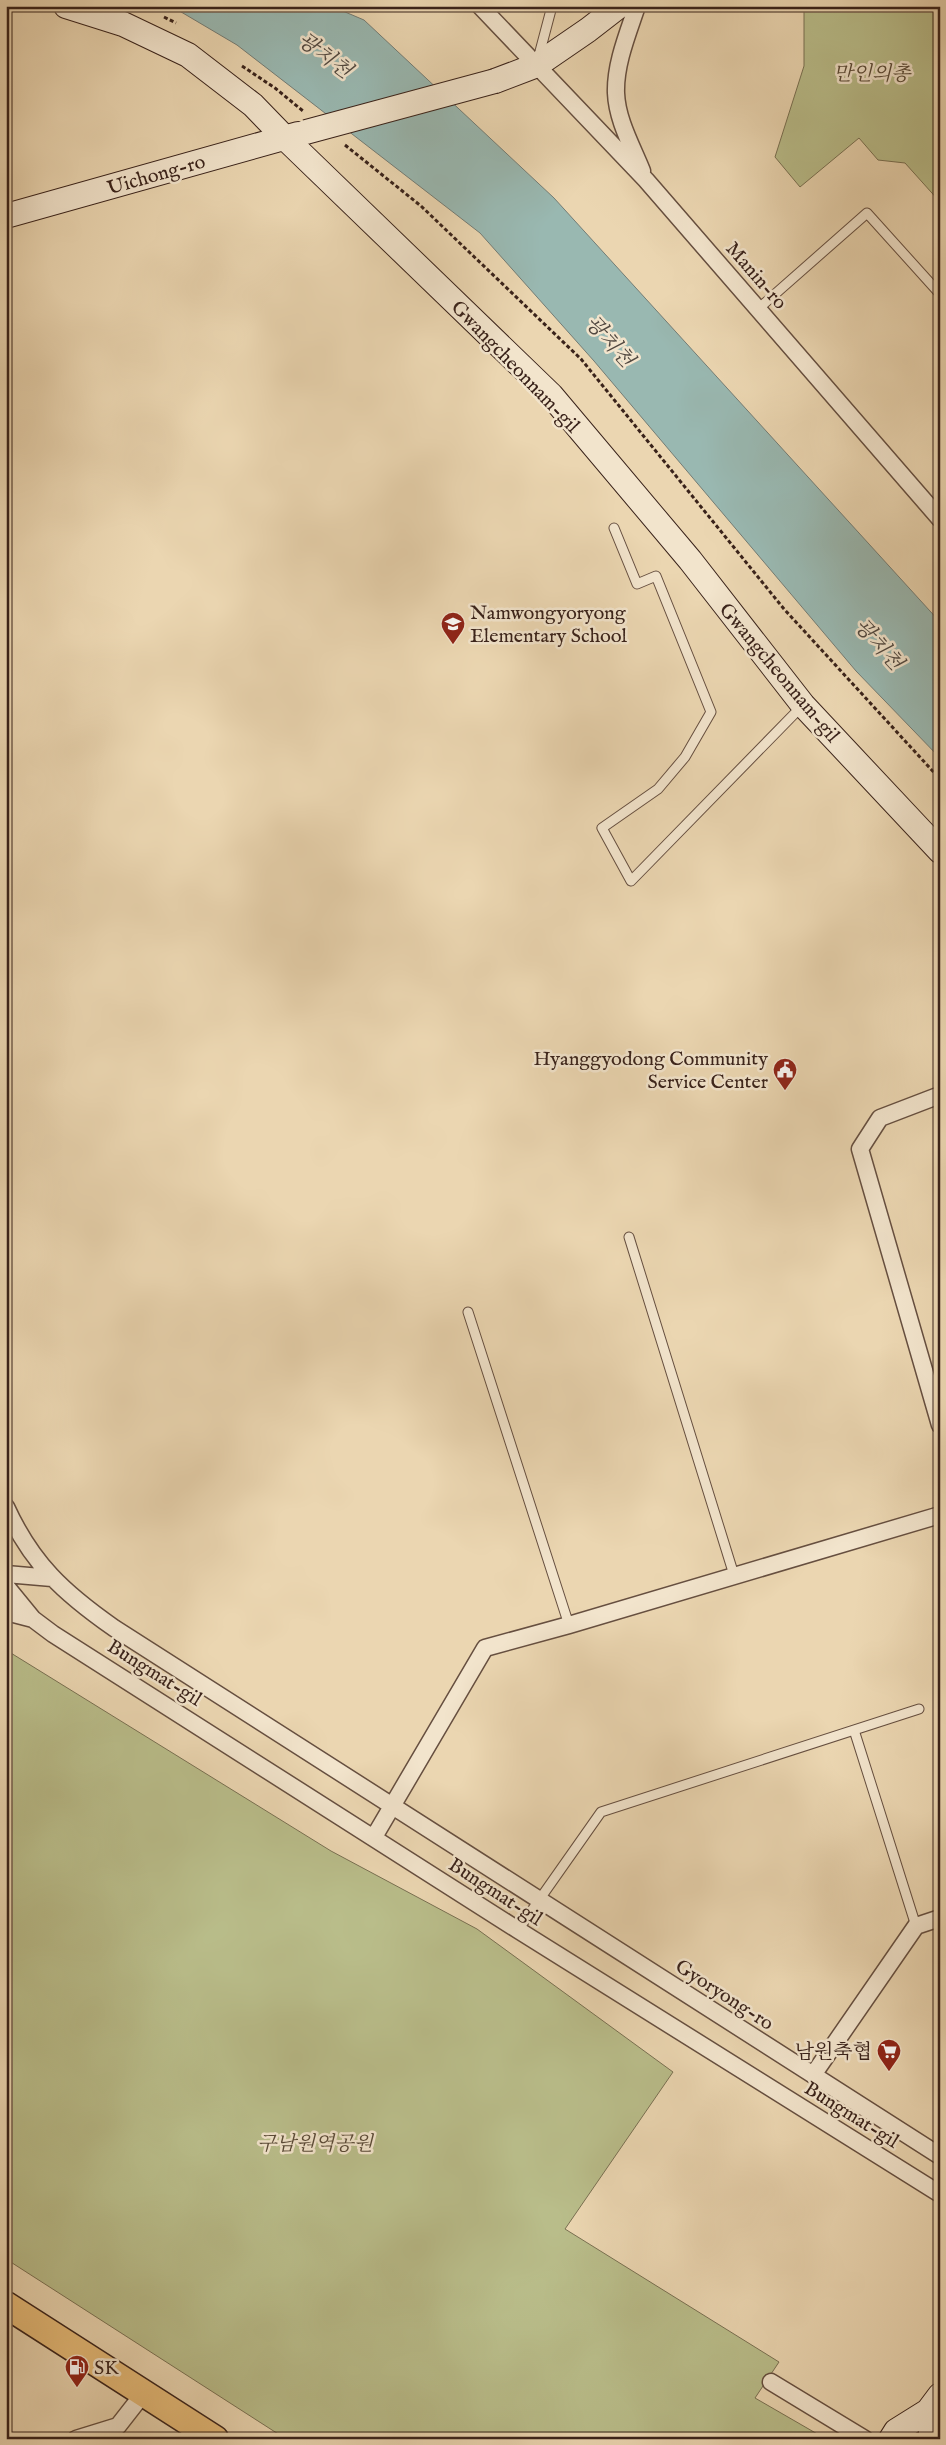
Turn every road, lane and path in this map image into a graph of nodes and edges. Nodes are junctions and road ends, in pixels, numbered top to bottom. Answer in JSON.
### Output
{"nodes":[{"id":1,"x":66,"y":6,"type":"edge"},
{"id":2,"x":480,"y":6,"type":"edge"},
{"id":3,"x":552,"y":6,"type":"edge"},
{"id":4,"x":619,"y":6,"type":"edge"},
{"id":5,"x":637,"y":6,"type":"edge"},
{"id":6,"x":155,"y":14,"type":"dead end"},
{"id":7,"x":179,"y":25,"type":"dead end"},
{"id":8,"x":235,"y":62,"type":"dead end"},
{"id":9,"x":537,"y":64,"type":"junction"},
{"id":10,"x":298,"y":127,"type":"junction"},
{"id":11,"x":341,"y":142,"type":"dead end"},
{"id":12,"x":646,"y":180,"type":"junction"},
{"id":13,"x":6,"y":216,"type":"edge"},
{"id":14,"x":940,"y":294,"type":"edge"},
{"id":15,"x":758,"y":309,"type":"junction"},
{"id":16,"x":940,"y":519,"type":"edge"},
{"id":17,"x":614,"y":528,"type":"dead end"},
{"id":18,"x":803,"y":705,"type":"junction"},
{"id":19,"x":940,"y":780,"type":"edge"},
{"id":20,"x":940,"y":850,"type":"edge"},
{"id":21,"x":940,"y":1095,"type":"edge"},
{"id":22,"x":629,"y":1237,"type":"dead end"},
{"id":23,"x":468,"y":1312,"type":"dead end"},
{"id":24,"x":940,"y":1425,"type":"edge"},
{"id":25,"x":6,"y":1507,"type":"edge"},
{"id":26,"x":940,"y":1515,"type":"edge"},
{"id":27,"x":6,"y":1574,"type":"edge"},
{"id":28,"x":734,"y":1575,"type":"junction"},
{"id":29,"x":52,"y":1578,"type":"junction"},
{"id":30,"x":6,"y":1586,"type":"edge"},
{"id":31,"x":6,"y":1612,"type":"edge"},
{"id":32,"x":33,"y":1619,"type":"junction"},
{"id":33,"x":568,"y":1626,"type":"junction"},
{"id":34,"x":919,"y":1709,"type":"dead end"},
{"id":35,"x":854,"y":1730,"type":"junction"},
{"id":36,"x":394,"y":1806,"type":"junction"},
{"id":37,"x":374,"y":1837,"type":"junction"},
{"id":38,"x":538,"y":1899,"type":"junction"},
{"id":39,"x":940,"y":1918,"type":"edge"},
{"id":40,"x":916,"y":1926,"type":"junction"},
{"id":41,"x":518,"y":1930,"type":"junction"},
{"id":42,"x":813,"y":2075,"type":"junction"},
{"id":43,"x":940,"y":2156,"type":"edge"},
{"id":44,"x":940,"y":2194,"type":"edge"},
{"id":45,"x":6,"y":2305,"type":"edge"},
{"id":46,"x":771,"y":2382,"type":"dead end"},
{"id":47,"x":143,"y":2394,"type":"junction"},
{"id":48,"x":934,"y":2403,"type":"edge"},
{"id":49,"x":120,"y":2432,"type":"edge"},
{"id":50,"x":76,"y":2439,"type":"edge"},
{"id":51,"x":215,"y":2439,"type":"edge"},
{"id":52,"x":866,"y":2439,"type":"edge"},
{"id":53,"x":891,"y":2439,"type":"edge"},
{"id":54,"x":932,"y":2439,"type":"edge"}],
"edges":[{"from":1,"to":10,"type":"street","name":"Gwangcheonnam-gil"},
{"from":2,"to":9,"type":"street","name":"Manin-ro"},
{"from":3,"to":9,"type":"lane"},
{"from":4,"to":9,"type":"street"},
{"from":5,"to":12,"type":"street"},
{"from":6,"to":7,"type":"path"},
{"from":8,"to":10,"type":"path"},
{"from":9,"to":10,"type":"street","name":"Uichong-ro","bridge":true},
{"from":9,"to":12,"type":"street","name":"Manin-ro"},
{"from":10,"to":13,"type":"street","name":"Uichong-ro"},
{"from":10,"to":18,"type":"street","name":"Gwangcheonnam-gil"},
{"from":11,"to":19,"type":"path"},
{"from":12,"to":15,"type":"street","name":"Manin-ro"},
{"from":14,"to":15,"type":"lane"},
{"from":15,"to":16,"type":"street","name":"Manin-ro"},
{"from":17,"to":18,"type":"lane"},
{"from":18,"to":20,"type":"street","name":"Gwangcheonnam-gil"},
{"from":21,"to":24,"type":"street"},
{"from":22,"to":28,"type":"lane"},
{"from":23,"to":33,"type":"lane"},
{"from":25,"to":29,"type":"street","name":"Bungmat-gil"},
{"from":26,"to":28,"type":"street"},
{"from":27,"to":29,"type":"street"},
{"from":28,"to":33,"type":"street"},
{"from":29,"to":36,"type":"street","name":"Bungmat-gil"},
{"from":30,"to":32,"type":"street","name":"Bungmat-gil"},
{"from":31,"to":32,"type":"street","name":"Bungmat-gil"},
{"from":32,"to":37,"type":"street","name":"Bungmat-gil"},
{"from":33,"to":36,"type":"street"},
{"from":34,"to":35,"type":"lane"},
{"from":35,"to":38,"type":"lane"},
{"from":35,"to":40,"type":"lane"},
{"from":36,"to":37,"type":"street"},
{"from":36,"to":38,"type":"street","name":"Bungmat-gil"},
{"from":37,"to":41,"type":"street","name":"Bungmat-gil"},
{"from":38,"to":41,"type":"lane"},
{"from":38,"to":42,"type":"street","name":"Gyoryong-ro"},
{"from":39,"to":40,"type":"street"},
{"from":40,"to":42,"type":"street"},
{"from":41,"to":44,"type":"street","name":"Bungmat-gil"},
{"from":42,"to":43,"type":"street","name":"Gyoryong-ro"},
{"from":45,"to":47,"type":"main road"},
{"from":46,"to":52,"type":"street"},
{"from":47,"to":49,"type":"street"},
{"from":47,"to":51,"type":"main road"},
{"from":48,"to":53,"type":"street"},
{"from":48,"to":54,"type":"street"},
{"from":49,"to":50,"type":"street"}]}
